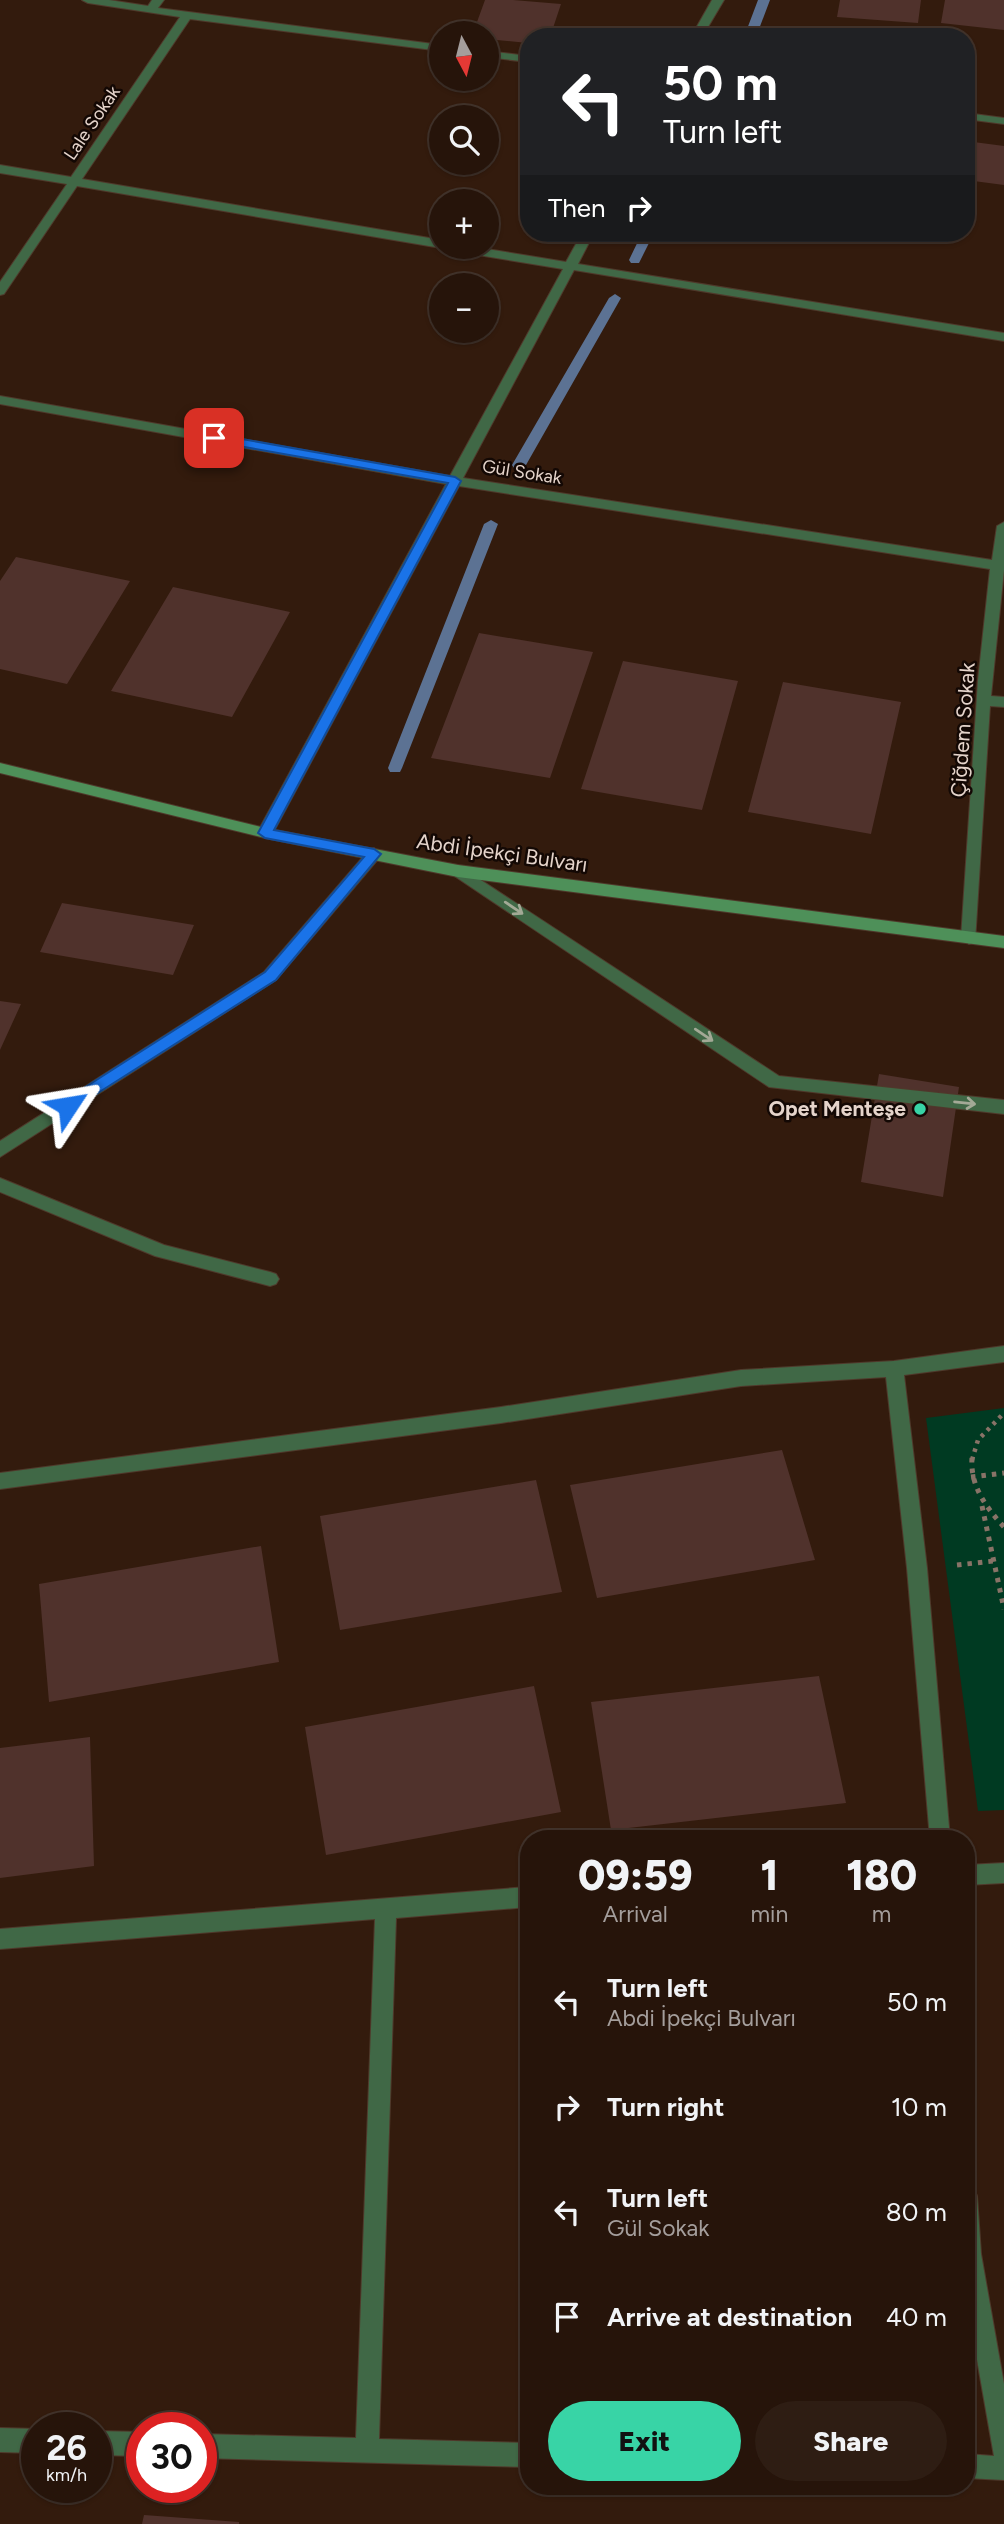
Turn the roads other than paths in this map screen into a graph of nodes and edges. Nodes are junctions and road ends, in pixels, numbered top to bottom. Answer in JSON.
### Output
{"nodes":[{"id":1,"x":88,"y":0,"type":"edge"},
{"id":2,"x":718,"y":0,"type":"edge"},
{"id":3,"x":155,"y":5,"type":"edge"},
{"id":4,"x":187,"y":15,"type":"junction"},
{"id":5,"x":701,"y":28,"type":"edge"},
{"id":6,"x":429,"y":46,"type":"edge"},
{"id":7,"x":499,"y":56,"type":"edge"},
{"id":8,"x":520,"y":58,"type":"edge"},
{"id":9,"x":975,"y":117,"type":"edge"},
{"id":10,"x":1004,"y":121,"type":"edge"},
{"id":11,"x":0,"y":169,"type":"edge"},
{"id":12,"x":74,"y":180,"type":"junction"},
{"id":13,"x":429,"y":242,"type":"edge"},
{"id":14,"x":583,"y":242,"type":"edge"},
{"id":15,"x":499,"y":255,"type":"edge"},
{"id":16,"x":569,"y":267,"type":"junction"},
{"id":17,"x":0,"y":291,"type":"edge"},
{"id":18,"x":1004,"y":337,"type":"edge"},
{"id":19,"x":0,"y":400,"type":"edge"},
{"id":20,"x":455,"y":481,"type":"junction"},
{"id":21,"x":1004,"y":526,"type":"edge"},
{"id":22,"x":997,"y":565,"type":"junction"},
{"id":23,"x":986,"y":700,"type":"junction"},
{"id":24,"x":1004,"y":702,"type":"edge"},
{"id":25,"x":0,"y":768,"type":"edge"},
{"id":26,"x":265,"y":833,"type":"junction"},
{"id":27,"x":374,"y":854,"type":"junction"},
{"id":28,"x":458,"y":871,"type":"junction"},
{"id":29,"x":970,"y":938,"type":"junction"},
{"id":30,"x":1004,"y":942,"type":"edge"},
{"id":31,"x":1004,"y":1107,"type":"edge"},
{"id":32,"x":0,"y":1150,"type":"edge"},
{"id":33,"x":0,"y":1185,"type":"edge"},
{"id":34,"x":270,"y":1279,"type":"dead end"},
{"id":35,"x":1004,"y":1354,"type":"edge"},
{"id":36,"x":894,"y":1369,"type":"junction"},
{"id":37,"x":0,"y":1480,"type":"edge"},
{"id":38,"x":939,"y":1830,"type":"edge"},
{"id":39,"x":1004,"y":1872,"type":"edge"},
{"id":40,"x":975,"y":1874,"type":"edge"},
{"id":41,"x":520,"y":1898,"type":"edge"},
{"id":42,"x":386,"y":1908,"type":"junction"},
{"id":43,"x":0,"y":1939,"type":"edge"},
{"id":44,"x":975,"y":2283,"type":"edge"},
{"id":45,"x":0,"y":2440,"type":"edge"},
{"id":46,"x":21,"y":2441,"type":"edge"},
{"id":47,"x":217,"y":2447,"type":"edge"},
{"id":48,"x":367,"y":2452,"type":"junction"},
{"id":49,"x":1004,"y":2452,"type":"edge"},
{"id":50,"x":520,"y":2455,"type":"edge"},
{"id":51,"x":975,"y":2466,"type":"edge"},
{"id":52,"x":1004,"y":2468,"type":"edge"}],
"edges":[{"from":1,"to":3,"type":"street"},
{"from":2,"to":5,"type":"street"},
{"from":3,"to":4,"type":"street"},
{"from":4,"to":6,"type":"street"},
{"from":4,"to":12,"type":"street","name":"Lale Sokak"},
{"from":7,"to":8,"type":"street"},
{"from":9,"to":10,"type":"street"},
{"from":11,"to":12,"type":"street"},
{"from":12,"to":13,"type":"street"},
{"from":12,"to":17,"type":"street","name":"Lale Sokak"},
{"from":14,"to":16,"type":"street"},
{"from":15,"to":16,"type":"street"},
{"from":16,"to":18,"type":"street"},
{"from":16,"to":20,"type":"street"},
{"from":19,"to":20,"type":"street","name":"Gül Sokak"},
{"from":20,"to":22,"type":"street","name":"Gül Sokak"},
{"from":20,"to":26,"type":"street"},
{"from":21,"to":22,"type":"street","name":"Çiğdem Sokak"},
{"from":22,"to":23,"type":"street","name":"Çiğdem Sokak"},
{"from":23,"to":24,"type":"street"},
{"from":23,"to":29,"type":"street","name":"Çiğdem Sokak"},
{"from":25,"to":26,"type":"main road","name":"Abdi İpekçi Bulvarı"},
{"from":26,"to":27,"type":"main road","name":"Abdi İpekçi Bulvarı"},
{"from":27,"to":28,"type":"main road","name":"Abdi İpekçi Bulvarı"},
{"from":27,"to":32,"type":"street"},
{"from":28,"to":29,"type":"main road","name":"Abdi İpekçi Bulvarı"},
{"from":28,"to":31,"type":"street","one_way":true},
{"from":29,"to":30,"type":"main road","name":"Abdi İpekçi Bulvarı"},
{"from":33,"to":34,"type":"street"},
{"from":35,"to":36,"type":"street"},
{"from":36,"to":37,"type":"street"},
{"from":36,"to":38,"type":"street"},
{"from":39,"to":40,"type":"street"},
{"from":41,"to":42,"type":"street"},
{"from":42,"to":43,"type":"street"},
{"from":42,"to":48,"type":"street"},
{"from":44,"to":49,"type":"street"},
{"from":45,"to":46,"type":"street"},
{"from":47,"to":48,"type":"street"},
{"from":48,"to":50,"type":"street"},
{"from":51,"to":52,"type":"street"}]}
